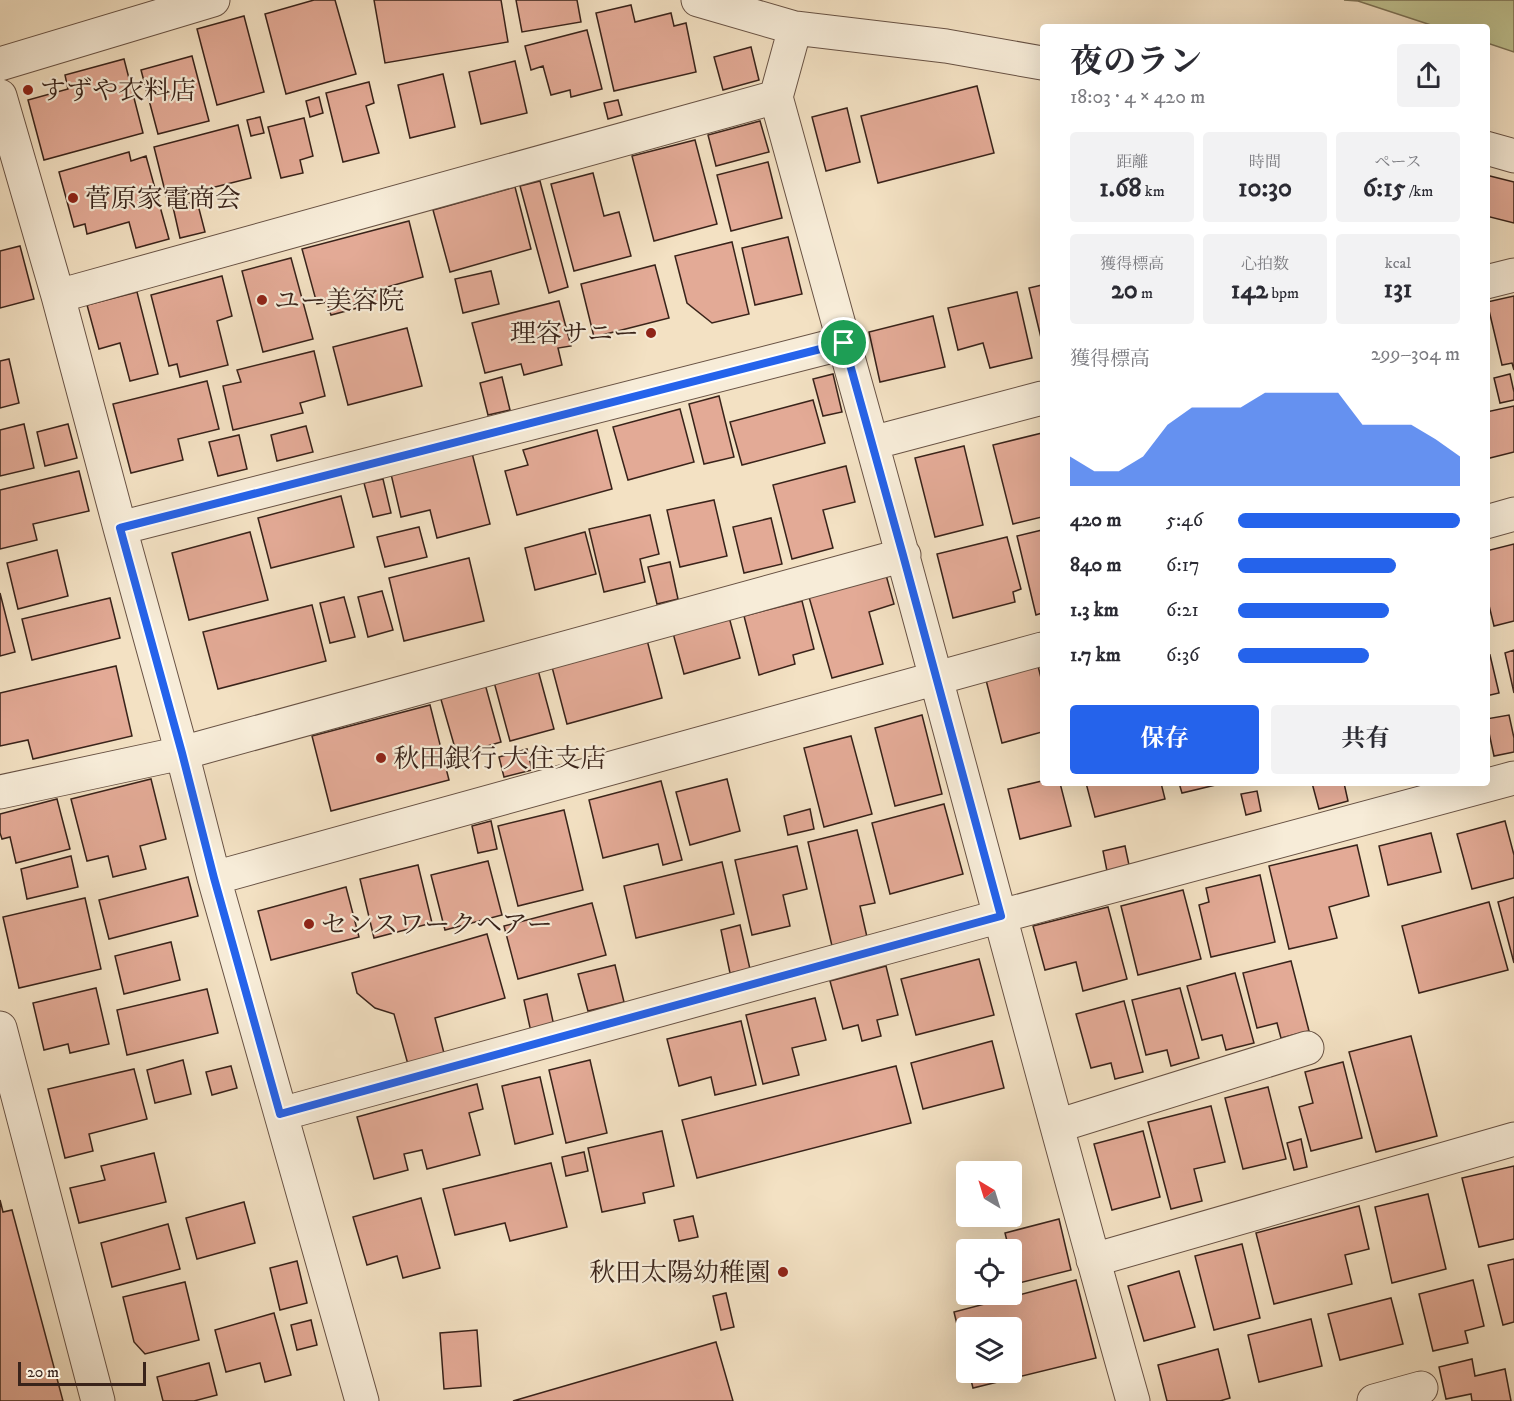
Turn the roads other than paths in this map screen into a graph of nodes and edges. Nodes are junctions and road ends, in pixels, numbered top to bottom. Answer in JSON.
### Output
{"nodes":[{"id":1,"x":213,"y":0,"type":"edge"},
{"id":2,"x":698,"y":0,"type":"edge"},
{"id":3,"x":795,"y":28,"type":"junction"},
{"id":4,"x":1040,"y":63,"type":"edge"},
{"id":5,"x":0,"y":64,"type":"edge"},
{"id":6,"x":0,"y":96,"type":"edge"},
{"id":7,"x":776,"y":97,"type":"junction"},
{"id":8,"x":1490,"y":149,"type":"edge"},
{"id":9,"x":1514,"y":156,"type":"edge"},
{"id":10,"x":1514,"y":275,"type":"edge"},
{"id":11,"x":1490,"y":281,"type":"edge"},
{"id":12,"x":58,"y":296,"type":"junction"},
{"id":13,"x":844,"y":343,"type":"junction"},
{"id":14,"x":1040,"y":399,"type":"edge"},
{"id":15,"x":872,"y":443,"type":"junction"},
{"id":16,"x":1514,"y":514,"type":"edge"},
{"id":17,"x":1490,"y":521,"type":"edge"},
{"id":18,"x":120,"y":528,"type":"junction"},
{"id":19,"x":903,"y":555,"type":"junction"},
{"id":20,"x":1040,"y":650,"type":"edge"},
{"id":21,"x":937,"y":679,"type":"junction"},
{"id":22,"x":182,"y":753,"type":"junction"},
{"id":23,"x":1514,"y":778,"type":"edge"},
{"id":24,"x":1490,"y":784,"type":"edge"},
{"id":25,"x":1484,"y":786,"type":"edge"},
{"id":26,"x":0,"y":792,"type":"edge"},
{"id":27,"x":214,"y":878,"type":"junction"},
{"id":28,"x":1001,"y":916,"type":"junction"},
{"id":29,"x":0,"y":1028,"type":"edge"},
{"id":30,"x":1306,"y":1048,"type":"dead end"},
{"id":31,"x":280,"y":1114,"type":"junction"},
{"id":32,"x":1057,"y":1126,"type":"junction"},
{"id":33,"x":1514,"y":1138,"type":"edge"},
{"id":34,"x":1093,"y":1260,"type":"junction"},
{"id":35,"x":1421,"y":1388,"type":"dead end"},
{"id":36,"x":98,"y":1401,"type":"edge"},
{"id":37,"x":362,"y":1401,"type":"edge"},
{"id":38,"x":1133,"y":1401,"type":"edge"},
{"id":39,"x":1374,"y":1401,"type":"edge"}],
"edges":[{"from":1,"to":5,"type":"street"},
{"from":2,"to":3,"type":"street"},
{"from":3,"to":4,"type":"street"},
{"from":3,"to":7,"type":"street"},
{"from":6,"to":12,"type":"street"},
{"from":7,"to":12,"type":"street"},
{"from":7,"to":13,"type":"street"},
{"from":8,"to":9,"type":"street"},
{"from":10,"to":11,"type":"street"},
{"from":12,"to":18,"type":"street"},
{"from":13,"to":15,"type":"street"},
{"from":13,"to":18,"type":"street"},
{"from":14,"to":15,"type":"street"},
{"from":15,"to":19,"type":"street"},
{"from":16,"to":17,"type":"street"},
{"from":18,"to":22,"type":"street"},
{"from":19,"to":21,"type":"street"},
{"from":19,"to":22,"type":"street"},
{"from":20,"to":21,"type":"street"},
{"from":21,"to":27,"type":"street"},
{"from":21,"to":28,"type":"street"},
{"from":22,"to":26,"type":"street"},
{"from":22,"to":27,"type":"street"},
{"from":23,"to":24,"type":"street"},
{"from":25,"to":28,"type":"street"},
{"from":27,"to":31,"type":"street"},
{"from":28,"to":31,"type":"street"},
{"from":28,"to":32,"type":"street"},
{"from":29,"to":36,"type":"street"},
{"from":30,"to":32,"type":"street"},
{"from":31,"to":37,"type":"street"},
{"from":32,"to":34,"type":"street"},
{"from":33,"to":34,"type":"street"},
{"from":34,"to":38,"type":"street"},
{"from":35,"to":39,"type":"street"}]}
